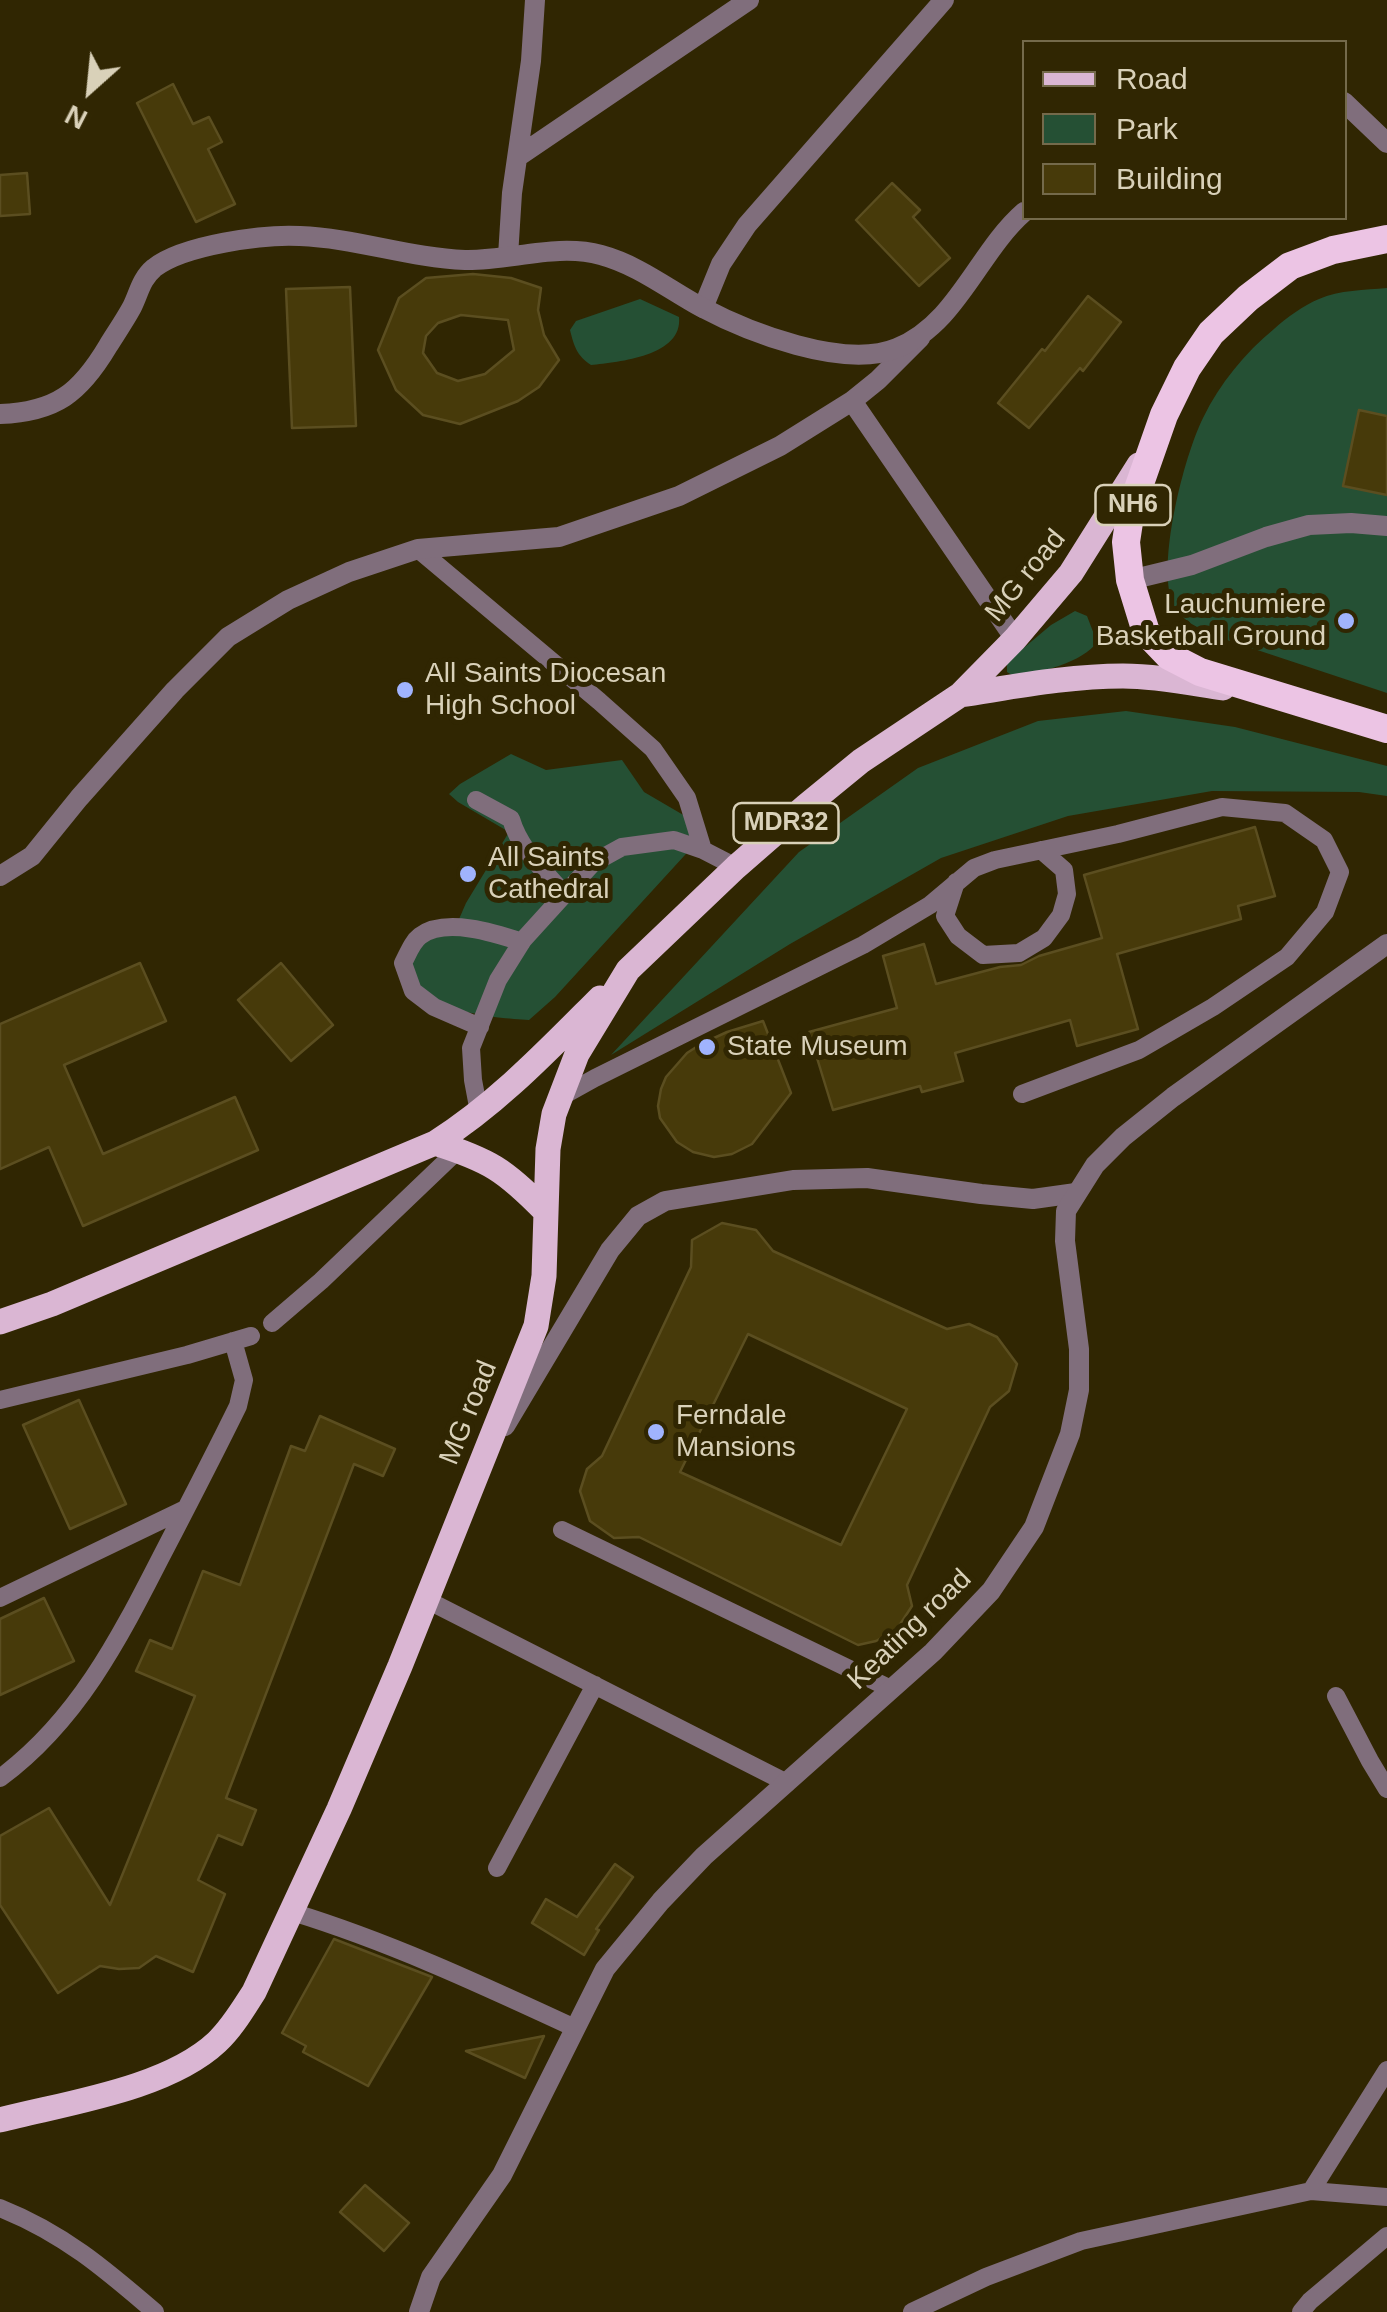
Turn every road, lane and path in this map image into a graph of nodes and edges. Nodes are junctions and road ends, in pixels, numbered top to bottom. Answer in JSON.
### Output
{"nodes":[{"id":1,"x":535,"y":0,"type":"edge"},
{"id":2,"x":749,"y":0,"type":"edge"},
{"id":3,"x":944,"y":0,"type":"edge"},
{"id":4,"x":1347,"y":105,"type":"edge"},
{"id":5,"x":1387,"y":143,"type":"edge"},
{"id":6,"x":519,"y":156,"type":"junction"},
{"id":7,"x":1022,"y":215,"type":"edge"},
{"id":8,"x":1387,"y":239,"type":"edge"},
{"id":9,"x":508,"y":256,"type":"junction"},
{"id":10,"x":704,"y":308,"type":"junction"},
{"id":11,"x":924,"y":332,"type":"junction"},
{"id":12,"x":852,"y":401,"type":"junction"},
{"id":13,"x":0,"y":414,"type":"edge"},
{"id":14,"x":1158,"y":434,"type":"junction"},
{"id":15,"x":1387,"y":526,"type":"edge"},
{"id":16,"x":418,"y":549,"type":"junction"},
{"id":17,"x":1130,"y":580,"type":"junction"},
{"id":18,"x":1015,"y":639,"type":"junction"},
{"id":19,"x":960,"y":695,"type":"junction"},
{"id":20,"x":1276,"y":696,"type":"junction"},
{"id":21,"x":1387,"y":729,"type":"edge"},
{"id":22,"x":476,"y":800,"type":"dead end"},
{"id":23,"x":703,"y":850,"type":"junction"},
{"id":24,"x":1041,"y":850,"type":"junction"},
{"id":25,"x":736,"y":867,"type":"junction"},
{"id":26,"x":0,"y":876,"type":"edge"},
{"id":27,"x":956,"y":882,"type":"junction"},
{"id":28,"x":564,"y":894,"type":"junction"},
{"id":29,"x":522,"y":942,"type":"junction"},
{"id":30,"x":1387,"y":944,"type":"edge"},
{"id":31,"x":628,"y":970,"type":"junction"},
{"id":32,"x":480,"y":1027,"type":"junction"},
{"id":33,"x":1022,"y":1094,"type":"dead end"},
{"id":34,"x":558,"y":1099,"type":"junction"},
{"id":35,"x":479,"y":1112,"type":"junction"},
{"id":36,"x":446,"y":1146,"type":"junction"},
{"id":37,"x":1076,"y":1193,"type":"junction"},
{"id":38,"x":544,"y":1210,"type":"junction"},
{"id":39,"x":0,"y":1322,"type":"edge"},
{"id":40,"x":272,"y":1323,"type":"dead end"},
{"id":41,"x":0,"y":1400,"type":"edge"},
{"id":42,"x":479,"y":1470,"type":"junction"},
{"id":43,"x":185,"y":1509,"type":"junction"},
{"id":44,"x":562,"y":1530,"type":"dead end"},
{"id":45,"x":0,"y":1598,"type":"edge"},
{"id":46,"x":426,"y":1600,"type":"junction"},
{"id":47,"x":595,"y":1686,"type":"junction"},
{"id":48,"x":891,"y":1689,"type":"junction"},
{"id":49,"x":1336,"y":1696,"type":"dead end"},
{"id":50,"x":0,"y":1778,"type":"edge"},
{"id":51,"x":786,"y":1783,"type":"junction"},
{"id":52,"x":1387,"y":1789,"type":"edge"},
{"id":53,"x":497,"y":1868,"type":"dead end"},
{"id":54,"x":292,"y":1912,"type":"junction"},
{"id":55,"x":575,"y":2028,"type":"junction"},
{"id":56,"x":1387,"y":2070,"type":"edge"},
{"id":57,"x":0,"y":2120,"type":"edge"},
{"id":58,"x":1311,"y":2191,"type":"junction"},
{"id":59,"x":1387,"y":2197,"type":"edge"},
{"id":60,"x":0,"y":2208,"type":"edge"},
{"id":61,"x":1387,"y":2236,"type":"edge"},
{"id":62,"x":156,"y":2312,"type":"edge"},
{"id":63,"x":419,"y":2312,"type":"edge"},
{"id":64,"x":912,"y":2312,"type":"edge"},
{"id":65,"x":1301,"y":2312,"type":"edge"}],
"edges":[{"from":1,"to":6,"type":"street"},
{"from":2,"to":6,"type":"street"},
{"from":3,"to":10,"type":"street"},
{"from":4,"to":5,"type":"street"},
{"from":6,"to":9,"type":"street"},
{"from":7,"to":11,"type":"street"},
{"from":8,"to":14,"type":"highway","number":"NH6"},
{"from":9,"to":10,"type":"street"},
{"from":9,"to":13,"type":"street"},
{"from":10,"to":11,"type":"street"},
{"from":11,"to":12,"type":"street"},
{"from":12,"to":16,"type":"street"},
{"from":12,"to":18,"type":"street"},
{"from":14,"to":17,"type":"highway","number":"NH6"},
{"from":14,"to":18,"type":"main road","name":"MG road","number":"MDR32"},
{"from":15,"to":17,"type":"street"},
{"from":16,"to":23,"type":"lane"},
{"from":16,"to":26,"type":"street"},
{"from":17,"to":20,"type":"highway","number":"NH6"},
{"from":18,"to":19,"type":"main road","name":"MG road","number":"MDR32"},
{"from":19,"to":20,"type":"main road","name":"MG road","number":"MDR32"},
{"from":19,"to":25,"type":"main road","name":"MG road","number":"MDR32"},
{"from":20,"to":21,"type":"highway","number":"NH6"},
{"from":22,"to":28,"type":"lane"},
{"from":23,"to":25,"type":"lane"},
{"from":23,"to":28,"type":"lane"},
{"from":24,"to":27,"type":"lane"},
{"from":24,"to":27,"type":"lane"},
{"from":24,"to":33,"type":"lane"},
{"from":25,"to":31,"type":"main road","name":"MG road","number":"MDR32"},
{"from":27,"to":34,"type":"lane"},
{"from":28,"to":29,"type":"lane"},
{"from":29,"to":32,"type":"lane"},
{"from":29,"to":32,"type":"lane"},
{"from":30,"to":37,"type":"street","name":"Keating road"},
{"from":31,"to":34,"type":"main road","name":"MG road"},
{"from":31,"to":35,"type":"main road","number":"MDR32"},
{"from":32,"to":35,"type":"lane"},
{"from":34,"to":38,"type":"main road","name":"MG road"},
{"from":35,"to":36,"type":"main road","number":"MDR32"},
{"from":36,"to":38,"type":"main road"},
{"from":36,"to":39,"type":"main road","number":"MDR32"},
{"from":36,"to":40,"type":"lane"},
{"from":37,"to":42,"type":"street"},
{"from":37,"to":48,"type":"street","name":"Keating road"},
{"from":38,"to":42,"type":"main road","name":"MG road"},
{"from":41,"to":43,"type":"lane"},
{"from":42,"to":46,"type":"main road","name":"MG road"},
{"from":43,"to":45,"type":"lane"},
{"from":43,"to":50,"type":"lane"},
{"from":44,"to":48,"type":"lane"},
{"from":46,"to":47,"type":"lane"},
{"from":46,"to":54,"type":"main road","name":"MG road"},
{"from":47,"to":51,"type":"lane"},
{"from":47,"to":53,"type":"lane"},
{"from":48,"to":51,"type":"street","name":"Keating road"},
{"from":49,"to":52,"type":"lane"},
{"from":51,"to":55,"type":"street","name":"Keating road"},
{"from":54,"to":55,"type":"lane"},
{"from":54,"to":57,"type":"main road","name":"MG road"},
{"from":55,"to":63,"type":"street","name":"Keating road"},
{"from":56,"to":58,"type":"lane"},
{"from":58,"to":59,"type":"lane"},
{"from":58,"to":64,"type":"lane"},
{"from":60,"to":62,"type":"lane"},
{"from":61,"to":65,"type":"lane"}]}
